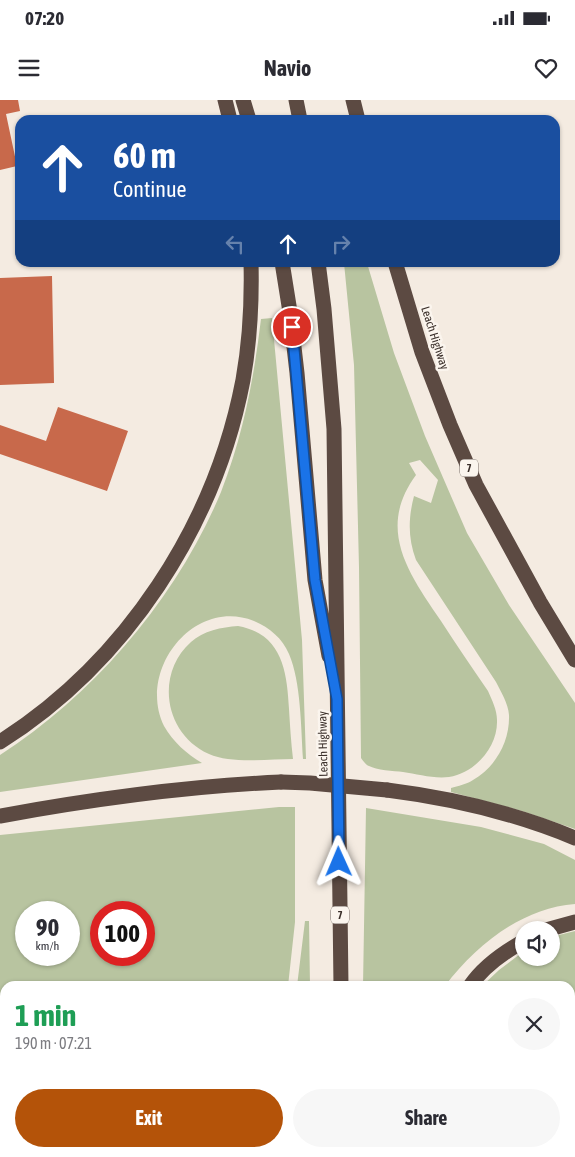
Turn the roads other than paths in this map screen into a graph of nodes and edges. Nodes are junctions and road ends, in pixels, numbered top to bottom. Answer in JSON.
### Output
{"nodes":[{"id":1,"x":225,"y":100,"type":"edge"},
{"id":2,"x":243,"y":100,"type":"edge"},
{"id":3,"x":296,"y":100,"type":"edge"},
{"id":4,"x":353,"y":100,"type":"edge"},
{"id":5,"x":229,"y":115,"type":"edge"},
{"id":6,"x":248,"y":115,"type":"edge"},
{"id":7,"x":299,"y":115,"type":"edge"},
{"id":8,"x":357,"y":115,"type":"edge"},
{"id":9,"x":252,"y":267,"type":"edge"},
{"id":10,"x":283,"y":267,"type":"edge"},
{"id":11,"x":319,"y":267,"type":"edge"},
{"id":12,"x":396,"y":267,"type":"edge"},
{"id":13,"x":575,"y":660,"type":"edge"},
{"id":14,"x":337,"y":699,"type":"junction"},
{"id":15,"x":0,"y":742,"type":"edge"},
{"id":16,"x":0,"y":816,"type":"edge"},
{"id":17,"x":575,"y":838,"type":"edge"},
{"id":18,"x":575,"y":922,"type":"edge"},
{"id":19,"x":560,"y":926,"type":"edge"},
{"id":20,"x":515,"y":946,"type":"edge"},
{"id":21,"x":341,"y":981,"type":"edge"},
{"id":22,"x":475,"y":981,"type":"edge"}],
"edges":[{"from":1,"to":5,"type":"highway"},
{"from":2,"to":6,"type":"highway"},
{"from":3,"to":7,"type":"highway"},
{"from":4,"to":8,"type":"highway"},
{"from":9,"to":15,"type":"highway"},
{"from":10,"to":14,"type":"highway"},
{"from":11,"to":14,"type":"highway","name":"Leach Highway","number":"7"},
{"from":12,"to":13,"type":"highway","name":"Leach Highway","number":"7"},
{"from":14,"to":21,"type":"highway","name":"Leach Highway","number":"7"},
{"from":16,"to":17,"type":"highway","bridge":true},
{"from":18,"to":19,"type":"highway"},
{"from":20,"to":22,"type":"highway"}]}
